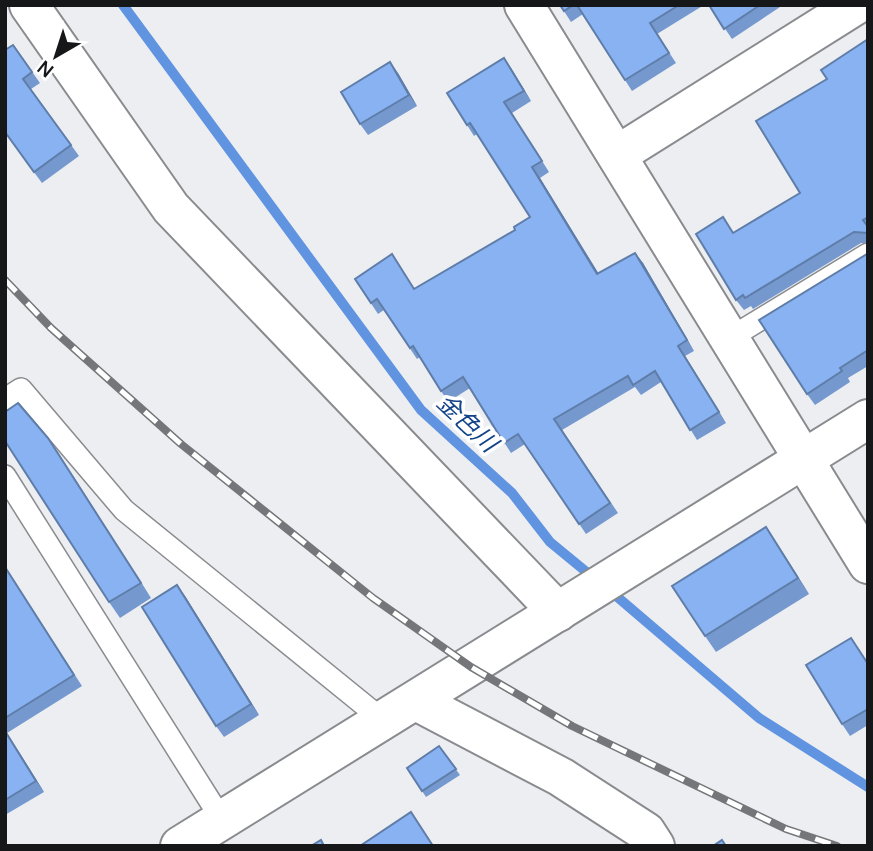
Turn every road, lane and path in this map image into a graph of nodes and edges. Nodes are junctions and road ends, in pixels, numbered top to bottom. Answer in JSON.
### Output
{"nodes":[{"id":1,"x":29,"y":5,"type":"edge"},
{"id":2,"x":524,"y":5,"type":"edge"},
{"id":3,"x":856,"y":5,"type":"edge"},
{"id":4,"x":617,"y":155,"type":"junction"},
{"id":5,"x":868,"y":254,"type":"edge"},
{"id":6,"x":730,"y":338,"type":"junction"},
{"id":7,"x":5,"y":399,"type":"edge"},
{"id":8,"x":868,"y":419,"type":"edge"},
{"id":9,"x":804,"y":458,"type":"junction"},
{"id":10,"x":5,"y":476,"type":"edge"},
{"id":11,"x":868,"y":564,"type":"edge"},
{"id":12,"x":558,"y":612,"type":"junction"},
{"id":13,"x":400,"y":711,"type":"junction"},
{"id":14,"x":222,"y":820,"type":"junction"},
{"id":15,"x":180,"y":846,"type":"edge"},
{"id":16,"x":655,"y":846,"type":"edge"}],
"edges":[{"from":1,"to":12,"type":"street"},
{"from":2,"to":4,"type":"street"},
{"from":3,"to":4,"type":"street"},
{"from":4,"to":6,"type":"street"},
{"from":5,"to":6,"type":"lane"},
{"from":6,"to":9,"type":"street"},
{"from":7,"to":13,"type":"lane"},
{"from":8,"to":9,"type":"street"},
{"from":9,"to":11,"type":"street"},
{"from":9,"to":12,"type":"street"},
{"from":10,"to":14,"type":"lane"},
{"from":12,"to":13,"type":"street"},
{"from":13,"to":14,"type":"street"},
{"from":13,"to":16,"type":"street"},
{"from":14,"to":15,"type":"street"}]}
